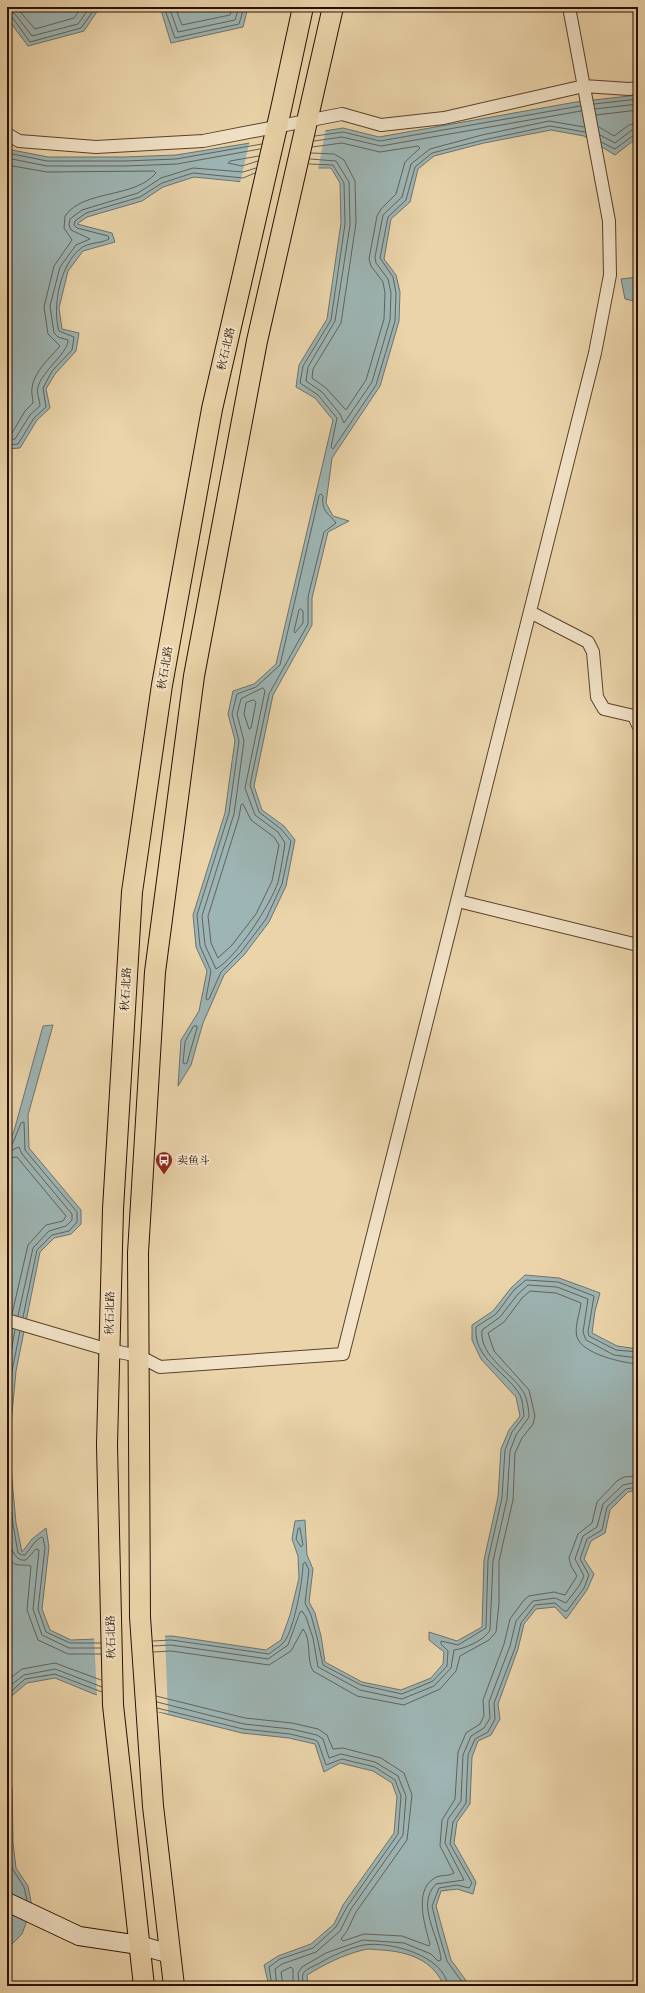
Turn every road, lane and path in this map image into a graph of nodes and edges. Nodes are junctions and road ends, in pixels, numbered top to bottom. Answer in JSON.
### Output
{"nodes":[{"id":1,"x":303,"y":7,"type":"edge"},
{"id":2,"x":333,"y":7,"type":"edge"},
{"id":3,"x":569,"y":7,"type":"edge"},
{"id":4,"x":584,"y":86,"type":"junction"},
{"id":5,"x":638,"y":88,"type":"edge"},
{"id":6,"x":7,"y":134,"type":"edge"},
{"id":7,"x":530,"y":612,"type":"junction"},
{"id":8,"x":638,"y":725,"type":"edge"},
{"id":9,"x":458,"y":901,"type":"junction"},
{"id":10,"x":638,"y":945,"type":"edge"},
{"id":11,"x":7,"y":1320,"type":"edge"},
{"id":12,"x":109,"y":1350,"type":"junction"},
{"id":13,"x":139,"y":1356,"type":"junction"},
{"id":14,"x":7,"y":1902,"type":"edge"},
{"id":15,"x":139,"y":1946,"type":"junction"},
{"id":16,"x":170,"y":1954,"type":"junction"},
{"id":17,"x":144,"y":1986,"type":"edge"},
{"id":18,"x":174,"y":1986,"type":"edge"}],
"edges":[{"from":1,"to":12,"type":"main road","name":"秋石北路"},
{"from":2,"to":13,"type":"main road"},
{"from":3,"to":4,"type":"street"},
{"from":4,"to":5,"type":"street"},
{"from":4,"to":6,"type":"street"},
{"from":4,"to":7,"type":"street"},
{"from":7,"to":8,"type":"street"},
{"from":7,"to":9,"type":"street"},
{"from":9,"to":10,"type":"street"},
{"from":9,"to":13,"type":"street"},
{"from":11,"to":12,"type":"street"},
{"from":12,"to":13,"type":"street"},
{"from":12,"to":15,"type":"main road","name":"秋石北路"},
{"from":13,"to":16,"type":"main road"},
{"from":14,"to":15,"type":"street"},
{"from":15,"to":16,"type":"street"},
{"from":15,"to":17,"type":"main road","name":"秋石北路"},
{"from":16,"to":18,"type":"main road"}]}
